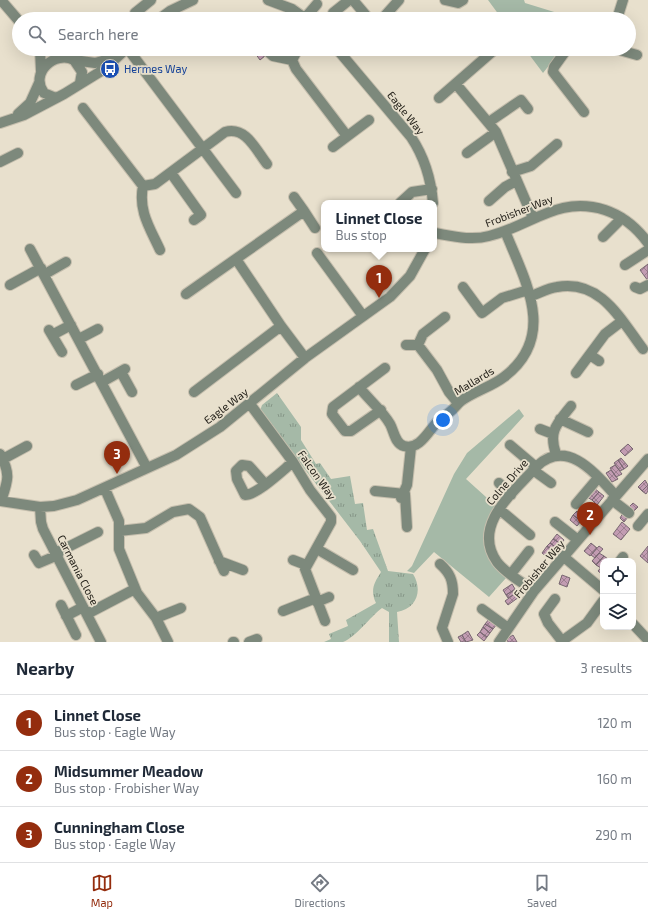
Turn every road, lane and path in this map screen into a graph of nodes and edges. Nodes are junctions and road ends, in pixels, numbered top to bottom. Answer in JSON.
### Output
{"nodes":[{"id":1,"x":1,"y":0,"type":"edge"},
{"id":2,"x":151,"y":0,"type":"edge"},
{"id":3,"x":193,"y":0,"type":"edge"},
{"id":4,"x":268,"y":0,"type":"edge"},
{"id":5,"x":349,"y":0,"type":"edge"},
{"id":6,"x":353,"y":0,"type":"edge"},
{"id":7,"x":399,"y":0,"type":"edge"},
{"id":8,"x":445,"y":0,"type":"edge"},
{"id":9,"x":623,"y":0,"type":"edge"},
{"id":10,"x":317,"y":4,"type":"dead end"},
{"id":11,"x":458,"y":4,"type":"edge"},
{"id":12,"x":137,"y":12,"type":"edge"},
{"id":13,"x":168,"y":12,"type":"edge"},
{"id":14,"x":297,"y":12,"type":"edge"},
{"id":15,"x":311,"y":12,"type":"edge"},
{"id":16,"x":334,"y":12,"type":"edge"},
{"id":17,"x":364,"y":12,"type":"edge"},
{"id":18,"x":388,"y":12,"type":"edge"},
{"id":19,"x":619,"y":12,"type":"edge"},
{"id":20,"x":12,"y":13,"type":"edge"},
{"id":21,"x":40,"y":56,"type":"edge"},
{"id":22,"x":132,"y":56,"type":"edge"},
{"id":23,"x":272,"y":56,"type":"edge"},
{"id":24,"x":294,"y":56,"type":"edge"},
{"id":25,"x":346,"y":56,"type":"edge"},
{"id":26,"x":487,"y":56,"type":"edge"},
{"id":27,"x":562,"y":56,"type":"edge"},
{"id":28,"x":64,"y":57,"type":"joint"},
{"id":29,"x":117,"y":57,"type":"joint"},
{"id":30,"x":74,"y":60,"type":"junction"},
{"id":31,"x":292,"y":60,"type":"junction"},
{"id":32,"x":41,"y":71,"type":"junction"},
{"id":33,"x":39,"y":83,"type":"junction"},
{"id":34,"x":80,"y":83,"type":"junction"},
{"id":35,"x":456,"y":84,"type":"junction"},
{"id":36,"x":56,"y":98,"type":"junction"},
{"id":37,"x":439,"y":98,"type":"dead end"},
{"id":38,"x":83,"y":108,"type":"dead end"},
{"id":39,"x":528,"y":109,"type":"dead end"},
{"id":40,"x":584,"y":112,"type":"dead end"},
{"id":41,"x":369,"y":120,"type":"dead end"},
{"id":42,"x":4,"y":122,"type":"edge"},
{"id":43,"x":489,"y":122,"type":"junction"},
{"id":44,"x":496,"y":132,"type":"junction"},
{"id":45,"x":347,"y":136,"type":"junction"},
{"id":46,"x":557,"y":144,"type":"dead end"},
{"id":47,"x":333,"y":147,"type":"dead end"},
{"id":48,"x":202,"y":148,"type":"junction"},
{"id":49,"x":18,"y":153,"type":"dead end"},
{"id":50,"x":467,"y":153,"type":"dead end"},
{"id":51,"x":0,"y":162,"type":"edge"},
{"id":52,"x":267,"y":164,"type":"dead end"},
{"id":53,"x":171,"y":173,"type":"junction"},
{"id":54,"x":514,"y":177,"type":"junction"},
{"id":55,"x":143,"y":186,"type":"junction"},
{"id":56,"x":432,"y":189,"type":"junction"},
{"id":57,"x":236,"y":193,"type":"dead end"},
{"id":58,"x":294,"y":197,"type":"dead end"},
{"id":59,"x":403,"y":200,"type":"edge"},
{"id":60,"x":433,"y":200,"type":"edge"},
{"id":61,"x":489,"y":202,"type":"dead end"},
{"id":62,"x":304,"y":211,"type":"junction"},
{"id":63,"x":533,"y":218,"type":"junction"},
{"id":64,"x":622,"y":218,"type":"junction"},
{"id":65,"x":194,"y":220,"type":"dead end"},
{"id":66,"x":316,"y":228,"type":"dead end"},
{"id":67,"x":505,"y":231,"type":"junction"},
{"id":68,"x":437,"y":233,"type":"edge"},
{"id":69,"x":603,"y":237,"type":"dead end"},
{"id":70,"x":648,"y":243,"type":"edge"},
{"id":71,"x":30,"y":249,"type":"dead end"},
{"id":72,"x":160,"y":250,"type":"dead end"},
{"id":73,"x":648,"y":250,"type":"edge"},
{"id":74,"x":424,"y":252,"type":"edge"},
{"id":75,"x":317,"y":253,"type":"dead end"},
{"id":76,"x":236,"y":259,"type":"junction"},
{"id":77,"x":66,"y":262,"type":"dead end"},
{"id":78,"x":625,"y":265,"type":"dead end"},
{"id":79,"x":43,"y":271,"type":"junction"},
{"id":80,"x":10,"y":285,"type":"dead end"},
{"id":81,"x":648,"y":285,"type":"edge"},
{"id":82,"x":463,"y":287,"type":"dead end"},
{"id":83,"x":635,"y":287,"type":"dead end"},
{"id":84,"x":530,"y":293,"type":"junction"},
{"id":85,"x":186,"y":294,"type":"dead end"},
{"id":86,"x":363,"y":316,"type":"junction"},
{"id":87,"x":445,"y":317,"type":"dead end"},
{"id":88,"x":622,"y":321,"type":"junction"},
{"id":89,"x":71,"y":325,"type":"junction"},
{"id":90,"x":281,"y":326,"type":"junction"},
{"id":91,"x":98,"y":329,"type":"dead end"},
{"id":92,"x":79,"y":339,"type":"junction"},
{"id":93,"x":406,"y":345,"type":"dead end"},
{"id":94,"x":418,"y":345,"type":"junction"},
{"id":95,"x":643,"y":349,"type":"dead end"},
{"id":96,"x":62,"y":352,"type":"dead end"},
{"id":97,"x":590,"y":355,"type":"junction"},
{"id":98,"x":305,"y":358,"type":"junction"},
{"id":99,"x":599,"y":361,"type":"dead end"},
{"id":100,"x":385,"y":368,"type":"dead end"},
{"id":101,"x":576,"y":373,"type":"dead end"},
{"id":102,"x":100,"y":378,"type":"junction"},
{"id":103,"x":76,"y":385,"type":"dead end"},
{"id":104,"x":359,"y":387,"type":"junction"},
{"id":105,"x":132,"y":392,"type":"dead end"},
{"id":106,"x":194,"y":392,"type":"dead end"},
{"id":107,"x":458,"y":403,"type":"junction"},
{"id":108,"x":250,"y":404,"type":"junction"},
{"id":109,"x":570,"y":406,"type":"dead end"},
{"id":110,"x":381,"y":410,"type":"junction"},
{"id":111,"x":560,"y":419,"type":"junction"},
{"id":112,"x":540,"y":429,"type":"dead end"},
{"id":113,"x":588,"y":432,"type":"dead end"},
{"id":114,"x":553,"y":434,"type":"junction"},
{"id":115,"x":510,"y":445,"type":"dead end"},
{"id":116,"x":27,"y":446,"type":"dead end"},
{"id":117,"x":411,"y":447,"type":"junction"},
{"id":118,"x":556,"y":454,"type":"junction"},
{"id":119,"x":1,"y":456,"type":"edge"},
{"id":120,"x":648,"y":459,"type":"edge"},
{"id":121,"x":293,"y":462,"type":"junction"},
{"id":122,"x":148,"y":468,"type":"junction"},
{"id":123,"x":535,"y":468,"type":"junction"},
{"id":124,"x":644,"y":470,"type":"edge"},
{"id":125,"x":598,"y":478,"type":"junction"},
{"id":126,"x":499,"y":483,"type":"dead end"},
{"id":127,"x":551,"y":483,"type":"dead end"},
{"id":128,"x":265,"y":484,"type":"dead end"},
{"id":129,"x":105,"y":489,"type":"junction"},
{"id":130,"x":374,"y":491,"type":"dead end"},
{"id":131,"x":511,"y":495,"type":"junction"},
{"id":132,"x":403,"y":496,"type":"junction"},
{"id":133,"x":614,"y":498,"type":"junction"},
{"id":134,"x":1,"y":501,"type":"edge"},
{"id":135,"x":576,"y":504,"type":"dead end"},
{"id":136,"x":40,"y":507,"type":"junction"},
{"id":137,"x":499,"y":509,"type":"junction"},
{"id":138,"x":629,"y":513,"type":"dead end"},
{"id":139,"x":648,"y":514,"type":"edge"},
{"id":140,"x":555,"y":522,"type":"dead end"},
{"id":141,"x":638,"y":526,"type":"dead end"},
{"id":142,"x":407,"y":527,"type":"dead end"},
{"id":143,"x":119,"y":530,"type":"junction"},
{"id":144,"x":98,"y":532,"type":"dead end"},
{"id":145,"x":530,"y":535,"type":"dead end"},
{"id":146,"x":578,"y":540,"type":"junction"},
{"id":147,"x":317,"y":549,"type":"junction"},
{"id":148,"x":528,"y":551,"type":"dead end"},
{"id":149,"x":57,"y":554,"type":"junction"},
{"id":150,"x":34,"y":555,"type":"dead end"},
{"id":151,"x":232,"y":556,"type":"dead end"},
{"id":152,"x":564,"y":557,"type":"junction"},
{"id":153,"x":293,"y":560,"type":"dead end"},
{"id":154,"x":219,"y":561,"type":"junction"},
{"id":155,"x":440,"y":564,"type":"dead end"},
{"id":156,"x":306,"y":565,"type":"junction"},
{"id":157,"x":243,"y":570,"type":"dead end"},
{"id":158,"x":353,"y":570,"type":"dead end"},
{"id":159,"x":224,"y":571,"type":"dead end"},
{"id":160,"x":511,"y":574,"type":"junction"},
{"id":161,"x":600,"y":584,"type":"edge"},
{"id":162,"x":131,"y":591,"type":"dead end"},
{"id":163,"x":534,"y":591,"type":"junction"},
{"id":164,"x":329,"y":597,"type":"dead end"},
{"id":165,"x":555,"y":599,"type":"dead end"},
{"id":166,"x":317,"y":600,"type":"junction"},
{"id":167,"x":61,"y":605,"type":"dead end"},
{"id":168,"x":600,"y":605,"type":"edge"},
{"id":169,"x":181,"y":608,"type":"dead end"},
{"id":170,"x":482,"y":609,"type":"dead end"},
{"id":171,"x":85,"y":610,"type":"junction"},
{"id":172,"x":283,"y":611,"type":"dead end"},
{"id":173,"x":66,"y":616,"type":"junction"},
{"id":174,"x":156,"y":618,"type":"junction"},
{"id":175,"x":325,"y":621,"type":"dead end"},
{"id":176,"x":636,"y":627,"type":"edge"},
{"id":177,"x":508,"y":628,"type":"junction"},
{"id":178,"x":76,"y":635,"type":"dead end"},
{"id":179,"x":648,"y":640,"type":"edge"},
{"id":180,"x":101,"y":642,"type":"edge"},
{"id":181,"x":168,"y":642,"type":"edge"},
{"id":182,"x":448,"y":642,"type":"edge"},
{"id":183,"x":499,"y":642,"type":"edge"},
{"id":184,"x":562,"y":642,"type":"edge"}],
"edges":[{"from":1,"to":20,"type":"street"},
{"from":2,"to":12,"type":"street"},
{"from":3,"to":13,"type":"street"},
{"from":4,"to":14,"type":"street"},
{"from":5,"to":16,"type":"street"},
{"from":6,"to":17,"type":"street"},
{"from":7,"to":18,"type":"street"},
{"from":8,"to":11,"type":"street"},
{"from":9,"to":19,"type":"street"},
{"from":10,"to":15,"type":"street"},
{"from":21,"to":32,"type":"street"},
{"from":22,"to":48,"type":"street"},
{"from":23,"to":31,"type":"street"},
{"from":24,"to":31,"type":"street"},
{"from":25,"to":56,"type":"street","name":"Eagle Way"},
{"from":26,"to":35,"type":"street"},
{"from":27,"to":40,"type":"street"},
{"from":28,"to":30,"type":"street"},
{"from":28,"to":32,"type":"street"},
{"from":29,"to":30,"type":"street"},
{"from":29,"to":34,"type":"street"},
{"from":30,"to":34,"type":"street"},
{"from":31,"to":45,"type":"street"},
{"from":32,"to":33,"type":"street"},
{"from":33,"to":36,"type":"street"},
{"from":33,"to":42,"type":"street"},
{"from":34,"to":36,"type":"street"},
{"from":35,"to":37,"type":"street"},
{"from":35,"to":43,"type":"street"},
{"from":36,"to":42,"type":"street"},
{"from":38,"to":55,"type":"street"},
{"from":39,"to":43,"type":"street"},
{"from":41,"to":45,"type":"street"},
{"from":43,"to":44,"type":"street"},
{"from":44,"to":50,"type":"street"},
{"from":44,"to":54,"type":"street"},
{"from":45,"to":47,"type":"street"},
{"from":46,"to":54,"type":"street"},
{"from":48,"to":52,"type":"street"},
{"from":48,"to":53,"type":"street"},
{"from":48,"to":57,"type":"street"},
{"from":49,"to":51,"type":"street"},
{"from":53,"to":55,"type":"street"},
{"from":53,"to":65,"type":"street"},
{"from":54,"to":61,"type":"street"},
{"from":54,"to":63,"type":"street"},
{"from":55,"to":72,"type":"street"},
{"from":56,"to":59,"type":"street"},
{"from":56,"to":60,"type":"street","name":"Eagle Way"},
{"from":58,"to":62,"type":"street"},
{"from":62,"to":66,"type":"street"},
{"from":62,"to":76,"type":"street"},
{"from":63,"to":64,"type":"street","name":"Frobisher Way"},
{"from":63,"to":67,"type":"street","name":"Frobisher Way"},
{"from":64,"to":69,"type":"street"},
{"from":64,"to":70,"type":"street","name":"Frobisher Way"},
{"from":67,"to":68,"type":"street","name":"Frobisher Way"},
{"from":67,"to":84,"type":"street","name":"Mallards"},
{"from":71,"to":79,"type":"street"},
{"from":73,"to":78,"type":"street"},
{"from":74,"to":86,"type":"street","name":"Eagle Way"},
{"from":75,"to":86,"type":"street"},
{"from":76,"to":85,"type":"street"},
{"from":76,"to":90,"type":"street"},
{"from":77,"to":79,"type":"street"},
{"from":79,"to":80,"type":"street"},
{"from":79,"to":89,"type":"street"},
{"from":81,"to":83,"type":"street"},
{"from":82,"to":84,"type":"street"},
{"from":84,"to":88,"type":"street"},
{"from":84,"to":107,"type":"street","name":"Mallards"},
{"from":86,"to":98,"type":"street","name":"Eagle Way"},
{"from":87,"to":94,"type":"street"},
{"from":88,"to":95,"type":"street"},
{"from":88,"to":97,"type":"street"},
{"from":89,"to":92,"type":"street"},
{"from":89,"to":96,"type":"street"},
{"from":90,"to":98,"type":"street"},
{"from":90,"to":106,"type":"street"},
{"from":91,"to":92,"type":"street"},
{"from":92,"to":102,"type":"street"},
{"from":93,"to":94,"type":"street"},
{"from":94,"to":107,"type":"street"},
{"from":97,"to":99,"type":"street"},
{"from":97,"to":101,"type":"street"},
{"from":98,"to":108,"type":"street","name":"Eagle Way"},
{"from":100,"to":104,"type":"street"},
{"from":102,"to":103,"type":"street"},
{"from":102,"to":105,"type":"street"},
{"from":102,"to":122,"type":"street"},
{"from":104,"to":110,"type":"street"},
{"from":104,"to":110,"type":"street"},
{"from":107,"to":117,"type":"street","name":"Mallards"},
{"from":108,"to":121,"type":"street","name":"Falcon Way"},
{"from":108,"to":122,"type":"street","name":"Eagle Way"},
{"from":109,"to":111,"type":"street"},
{"from":110,"to":117,"type":"street"},
{"from":111,"to":113,"type":"street"},
{"from":111,"to":114,"type":"street"},
{"from":112,"to":114,"type":"street"},
{"from":114,"to":118,"type":"street"},
{"from":115,"to":123,"type":"street"},
{"from":116,"to":119,"type":"street"},
{"from":117,"to":132,"type":"street"},
{"from":118,"to":123,"type":"street","name":"Colne Drive"},
{"from":118,"to":125,"type":"street"},
{"from":119,"to":134,"type":"street"},
{"from":120,"to":124,"type":"street","name":"Frobisher Way"},
{"from":121,"to":128,"type":"street"},
{"from":121,"to":147,"type":"street","name":"Falcon Way"},
{"from":122,"to":129,"type":"street","name":"Eagle Way"},
{"from":123,"to":127,"type":"street"},
{"from":123,"to":131,"type":"street","name":"Colne Drive"},
{"from":124,"to":133,"type":"street","name":"Frobisher Way"},
{"from":125,"to":133,"type":"street"},
{"from":125,"to":135,"type":"street"},
{"from":126,"to":131,"type":"street"},
{"from":129,"to":136,"type":"street","name":"Eagle Way"},
{"from":129,"to":143,"type":"street"},
{"from":130,"to":132,"type":"street"},
{"from":131,"to":137,"type":"street","name":"Colne Drive"},
{"from":132,"to":142,"type":"street"},
{"from":133,"to":138,"type":"street"},
{"from":133,"to":146,"type":"street","name":"Frobisher Way"},
{"from":134,"to":136,"type":"street","name":"Eagle Way"},
{"from":136,"to":149,"type":"street","name":"Carmania Close"},
{"from":137,"to":145,"type":"street"},
{"from":137,"to":160,"type":"street","name":"Colne Drive"},
{"from":139,"to":141,"type":"street"},
{"from":140,"to":146,"type":"street"},
{"from":143,"to":154,"type":"street"},
{"from":143,"to":174,"type":"street"},
{"from":144,"to":149,"type":"street"},
{"from":146,"to":152,"type":"street","name":"Frobisher Way"},
{"from":147,"to":156,"type":"street","name":"Falcon Way"},
{"from":147,"to":158,"type":"street"},
{"from":148,"to":160,"type":"street"},
{"from":149,"to":150,"type":"street"},
{"from":149,"to":171,"type":"street","name":"Carmania Close"},
{"from":151,"to":154,"type":"street"},
{"from":152,"to":161,"type":"street"},
{"from":152,"to":163,"type":"street","name":"Frobisher Way"},
{"from":153,"to":156,"type":"street"},
{"from":154,"to":157,"type":"street"},
{"from":154,"to":159,"type":"street"},
{"from":155,"to":182,"type":"street"},
{"from":156,"to":166,"type":"street"},
{"from":160,"to":163,"type":"street","name":"Colne Drive"},
{"from":162,"to":171,"type":"street"},
{"from":163,"to":177,"type":"street","name":"Frobisher Way"},
{"from":164,"to":166,"type":"street"},
{"from":165,"to":184,"type":"street"},
{"from":166,"to":172,"type":"street"},
{"from":166,"to":175,"type":"street"},
{"from":167,"to":173,"type":"street"},
{"from":168,"to":184,"type":"street"},
{"from":169,"to":174,"type":"street"},
{"from":170,"to":177,"type":"street"},
{"from":171,"to":173,"type":"street"},
{"from":171,"to":180,"type":"street","name":"Carmania Close"},
{"from":173,"to":178,"type":"street"},
{"from":174,"to":181,"type":"street"},
{"from":176,"to":179,"type":"street"},
{"from":177,"to":183,"type":"street","name":"Frobisher Way"}]}
